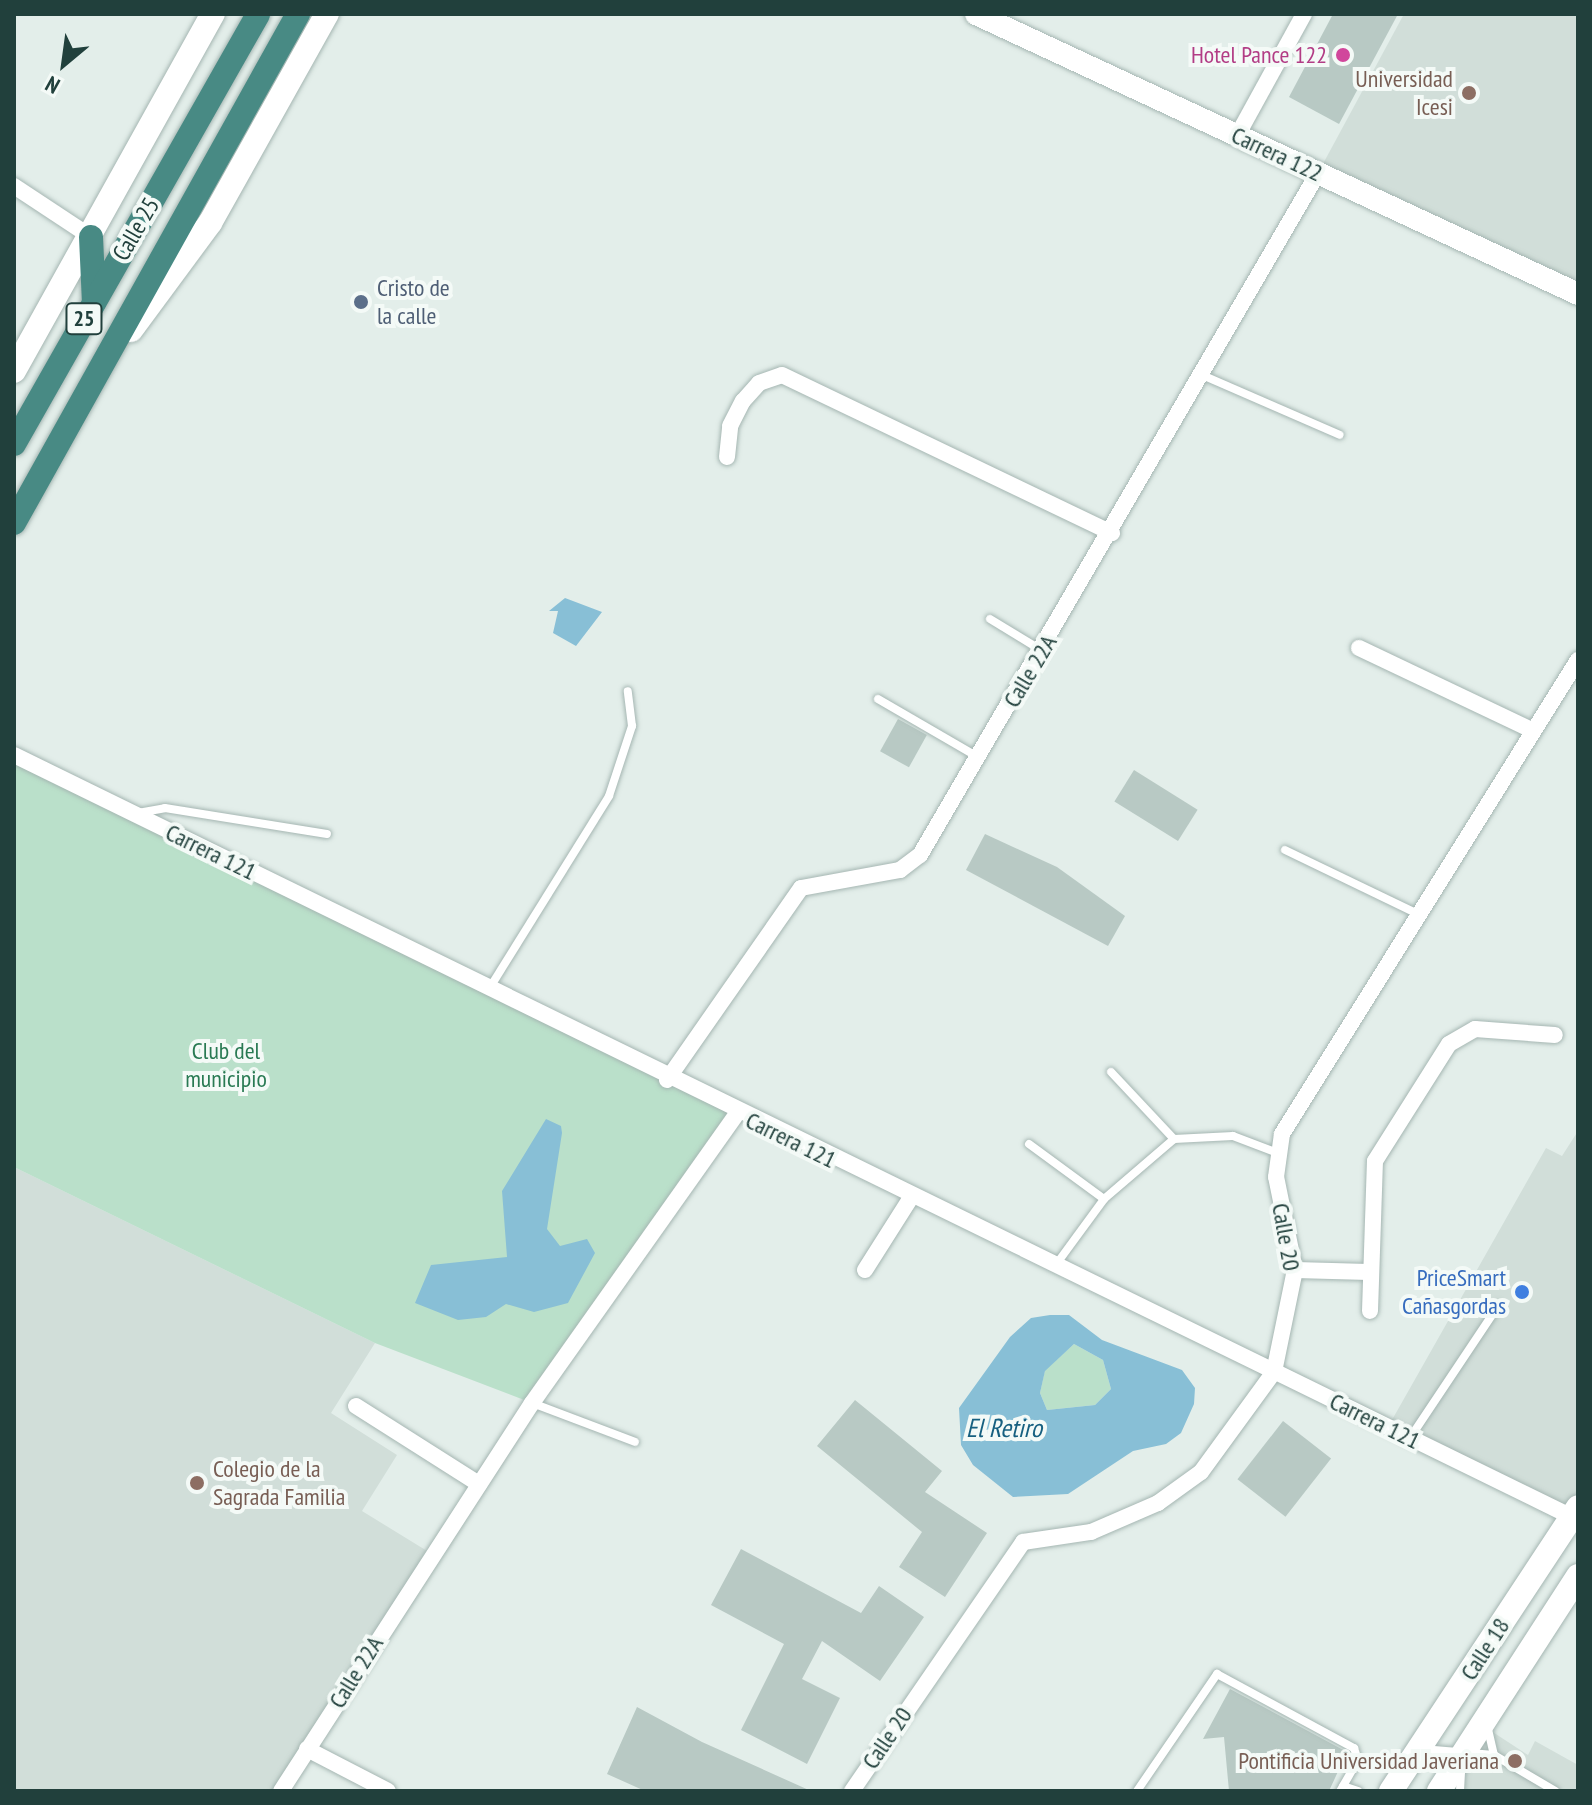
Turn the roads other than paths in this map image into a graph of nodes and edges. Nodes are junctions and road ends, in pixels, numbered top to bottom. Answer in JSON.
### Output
{"nodes":[{"id":1,"x":213,"y":14,"type":"edge"},
{"id":2,"x":258,"y":14,"type":"edge"},
{"id":3,"x":298,"y":14,"type":"edge"},
{"id":4,"x":327,"y":14,"type":"edge"},
{"id":5,"x":976,"y":14,"type":"edge"},
{"id":6,"x":1304,"y":14,"type":"edge"},
{"id":7,"x":1237,"y":136,"type":"junction"},
{"id":8,"x":1318,"y":173,"type":"junction"},
{"id":9,"x":14,"y":186,"type":"edge"},
{"id":10,"x":91,"y":237,"type":"junction"},
{"id":11,"x":1578,"y":294,"type":"edge"},
{"id":12,"x":94,"y":303,"type":"junction"},
{"id":13,"x":14,"y":371,"type":"edge"},
{"id":14,"x":101,"y":371,"type":"junction"},
{"id":15,"x":1202,"y":375,"type":"junction"},
{"id":16,"x":1340,"y":435,"type":"dead end"},
{"id":17,"x":14,"y":444,"type":"edge"},
{"id":18,"x":727,"y":457,"type":"dead end"},
{"id":19,"x":14,"y":523,"type":"edge"},
{"id":20,"x":1112,"y":533,"type":"junction"},
{"id":21,"x":990,"y":619,"type":"dead end"},
{"id":22,"x":1359,"y":648,"type":"dead end"},
{"id":23,"x":1042,"y":651,"type":"junction"},
{"id":24,"x":1578,"y":660,"type":"edge"},
{"id":25,"x":628,"y":691,"type":"dead end"},
{"id":26,"x":878,"y":699,"type":"dead end"},
{"id":27,"x":1532,"y":730,"type":"junction"},
{"id":28,"x":14,"y":755,"type":"edge"},
{"id":29,"x":978,"y":757,"type":"junction"},
{"id":30,"x":134,"y":814,"type":"junction"},
{"id":31,"x":327,"y":834,"type":"dead end"},
{"id":32,"x":1285,"y":850,"type":"dead end"},
{"id":33,"x":1416,"y":913,"type":"junction"},
{"id":34,"x":489,"y":989,"type":"junction"},
{"id":35,"x":1555,"y":1035,"type":"dead end"},
{"id":36,"x":1111,"y":1072,"type":"dead end"},
{"id":37,"x":667,"y":1080,"type":"junction"},
{"id":38,"x":737,"y":1114,"type":"junction"},
{"id":39,"x":1174,"y":1139,"type":"junction"},
{"id":40,"x":1029,"y":1144,"type":"dead end"},
{"id":41,"x":1275,"y":1152,"type":"junction"},
{"id":42,"x":910,"y":1199,"type":"junction"},
{"id":43,"x":1104,"y":1199,"type":"junction"},
{"id":44,"x":1053,"y":1269,"type":"junction"},
{"id":45,"x":865,"y":1270,"type":"dead end"},
{"id":46,"x":1295,"y":1270,"type":"junction"},
{"id":47,"x":1369,"y":1272,"type":"junction"},
{"id":48,"x":1498,"y":1306,"type":"dead end"},
{"id":49,"x":1370,"y":1311,"type":"dead end"},
{"id":50,"x":1274,"y":1372,"type":"junction"},
{"id":51,"x":532,"y":1403,"type":"junction"},
{"id":52,"x":356,"y":1406,"type":"dead end"},
{"id":53,"x":1410,"y":1438,"type":"junction"},
{"id":54,"x":635,"y":1442,"type":"dead end"},
{"id":55,"x":479,"y":1484,"type":"junction"},
{"id":56,"x":1575,"y":1512,"type":"edge"},
{"id":57,"x":1578,"y":1576,"type":"edge"},
{"id":58,"x":1486,"y":1719,"type":"junction"},
{"id":59,"x":1420,"y":1748,"type":"junction"},
{"id":60,"x":307,"y":1749,"type":"junction"},
{"id":61,"x":1463,"y":1755,"type":"junction"},
{"id":62,"x":1494,"y":1755,"type":"junction"},
{"id":63,"x":1342,"y":1788,"type":"edge"},
{"id":64,"x":281,"y":1791,"type":"edge"},
{"id":65,"x":388,"y":1791,"type":"edge"},
{"id":66,"x":852,"y":1791,"type":"edge"},
{"id":67,"x":1137,"y":1791,"type":"edge"},
{"id":68,"x":1358,"y":1791,"type":"edge"},
{"id":69,"x":1391,"y":1791,"type":"edge"},
{"id":70,"x":1439,"y":1791,"type":"edge"},
{"id":71,"x":1460,"y":1791,"type":"edge"},
{"id":72,"x":1555,"y":1791,"type":"edge"}],
"edges":[{"from":1,"to":10,"type":"main road","name":"Calle 25","number":"25"},
{"from":2,"to":12,"type":"highway","name":"Calle 25","number":"25"},
{"from":3,"to":14,"type":"highway","name":"Calle 25","number":"25"},
{"from":4,"to":14,"type":"main road","name":"Calle 25","number":"25"},
{"from":5,"to":7,"type":"street","name":"Carrera 122"},
{"from":6,"to":7,"type":"street"},
{"from":7,"to":8,"type":"street","name":"Carrera 122"},
{"from":8,"to":11,"type":"street","name":"Carrera 122"},
{"from":8,"to":15,"type":"street","name":"Calle 22A"},
{"from":9,"to":10,"type":"street"},
{"from":10,"to":12,"type":"highway"},
{"from":10,"to":13,"type":"main road","name":"Calle 25","number":"25"},
{"from":12,"to":17,"type":"highway","name":"Calle 25","number":"25"},
{"from":14,"to":19,"type":"highway","name":"Calle 25","number":"25"},
{"from":15,"to":16,"type":"lane"},
{"from":15,"to":20,"type":"street","name":"Calle 22A"},
{"from":18,"to":20,"type":"street"},
{"from":20,"to":23,"type":"street","name":"Calle 22A"},
{"from":21,"to":23,"type":"lane"},
{"from":22,"to":27,"type":"street"},
{"from":23,"to":29,"type":"street","name":"Calle 22A"},
{"from":24,"to":27,"type":"street"},
{"from":25,"to":34,"type":"lane"},
{"from":26,"to":29,"type":"lane"},
{"from":27,"to":33,"type":"street"},
{"from":28,"to":30,"type":"street","name":"Carrera 121"},
{"from":29,"to":37,"type":"street","name":"Calle 22A"},
{"from":30,"to":31,"type":"lane"},
{"from":30,"to":34,"type":"street","name":"Carrera 121"},
{"from":32,"to":33,"type":"lane"},
{"from":33,"to":41,"type":"street"},
{"from":34,"to":37,"type":"street","name":"Carrera 121"},
{"from":35,"to":47,"type":"street"},
{"from":36,"to":39,"type":"lane"},
{"from":37,"to":38,"type":"street","name":"Carrera 121"},
{"from":38,"to":42,"type":"street","name":"Carrera 121"},
{"from":38,"to":51,"type":"street","name":"Calle 22A"},
{"from":39,"to":41,"type":"lane"},
{"from":39,"to":43,"type":"lane"},
{"from":40,"to":43,"type":"lane"},
{"from":41,"to":46,"type":"street","name":"Calle 20"},
{"from":42,"to":44,"type":"street","name":"Carrera 121"},
{"from":42,"to":45,"type":"street"},
{"from":43,"to":44,"type":"lane"},
{"from":44,"to":50,"type":"street","name":"Carrera 121"},
{"from":46,"to":47,"type":"street"},
{"from":46,"to":50,"type":"street","name":"Calle 20"},
{"from":47,"to":49,"type":"street"},
{"from":48,"to":53,"type":"lane"},
{"from":50,"to":53,"type":"street","name":"Carrera 121"},
{"from":50,"to":66,"type":"street","name":"Calle 20"},
{"from":51,"to":54,"type":"lane"},
{"from":51,"to":55,"type":"street","name":"Calle 22A"},
{"from":52,"to":55,"type":"street"},
{"from":53,"to":56,"type":"street","name":"Carrera 121"},
{"from":55,"to":60,"type":"street","name":"Calle 22A"},
{"from":56,"to":59,"type":"main road","name":"Calle 18"},
{"from":57,"to":58,"type":"main road","name":"Calle 18"},
{"from":58,"to":61,"type":"main road","name":"Calle 18"},
{"from":58,"to":62,"type":"lane"},
{"from":59,"to":61,"type":"lane"},
{"from":59,"to":69,"type":"main road","name":"Calle 18"},
{"from":60,"to":64,"type":"street","name":"Calle 22A"},
{"from":60,"to":65,"type":"street"},
{"from":61,"to":62,"type":"lane"},
{"from":61,"to":70,"type":"main road","name":"Calle 18"},
{"from":61,"to":71,"type":"lane"},
{"from":62,"to":72,"type":"lane"},
{"from":63,"to":67,"type":"lane"},
{"from":63,"to":68,"type":"lane"}]}
